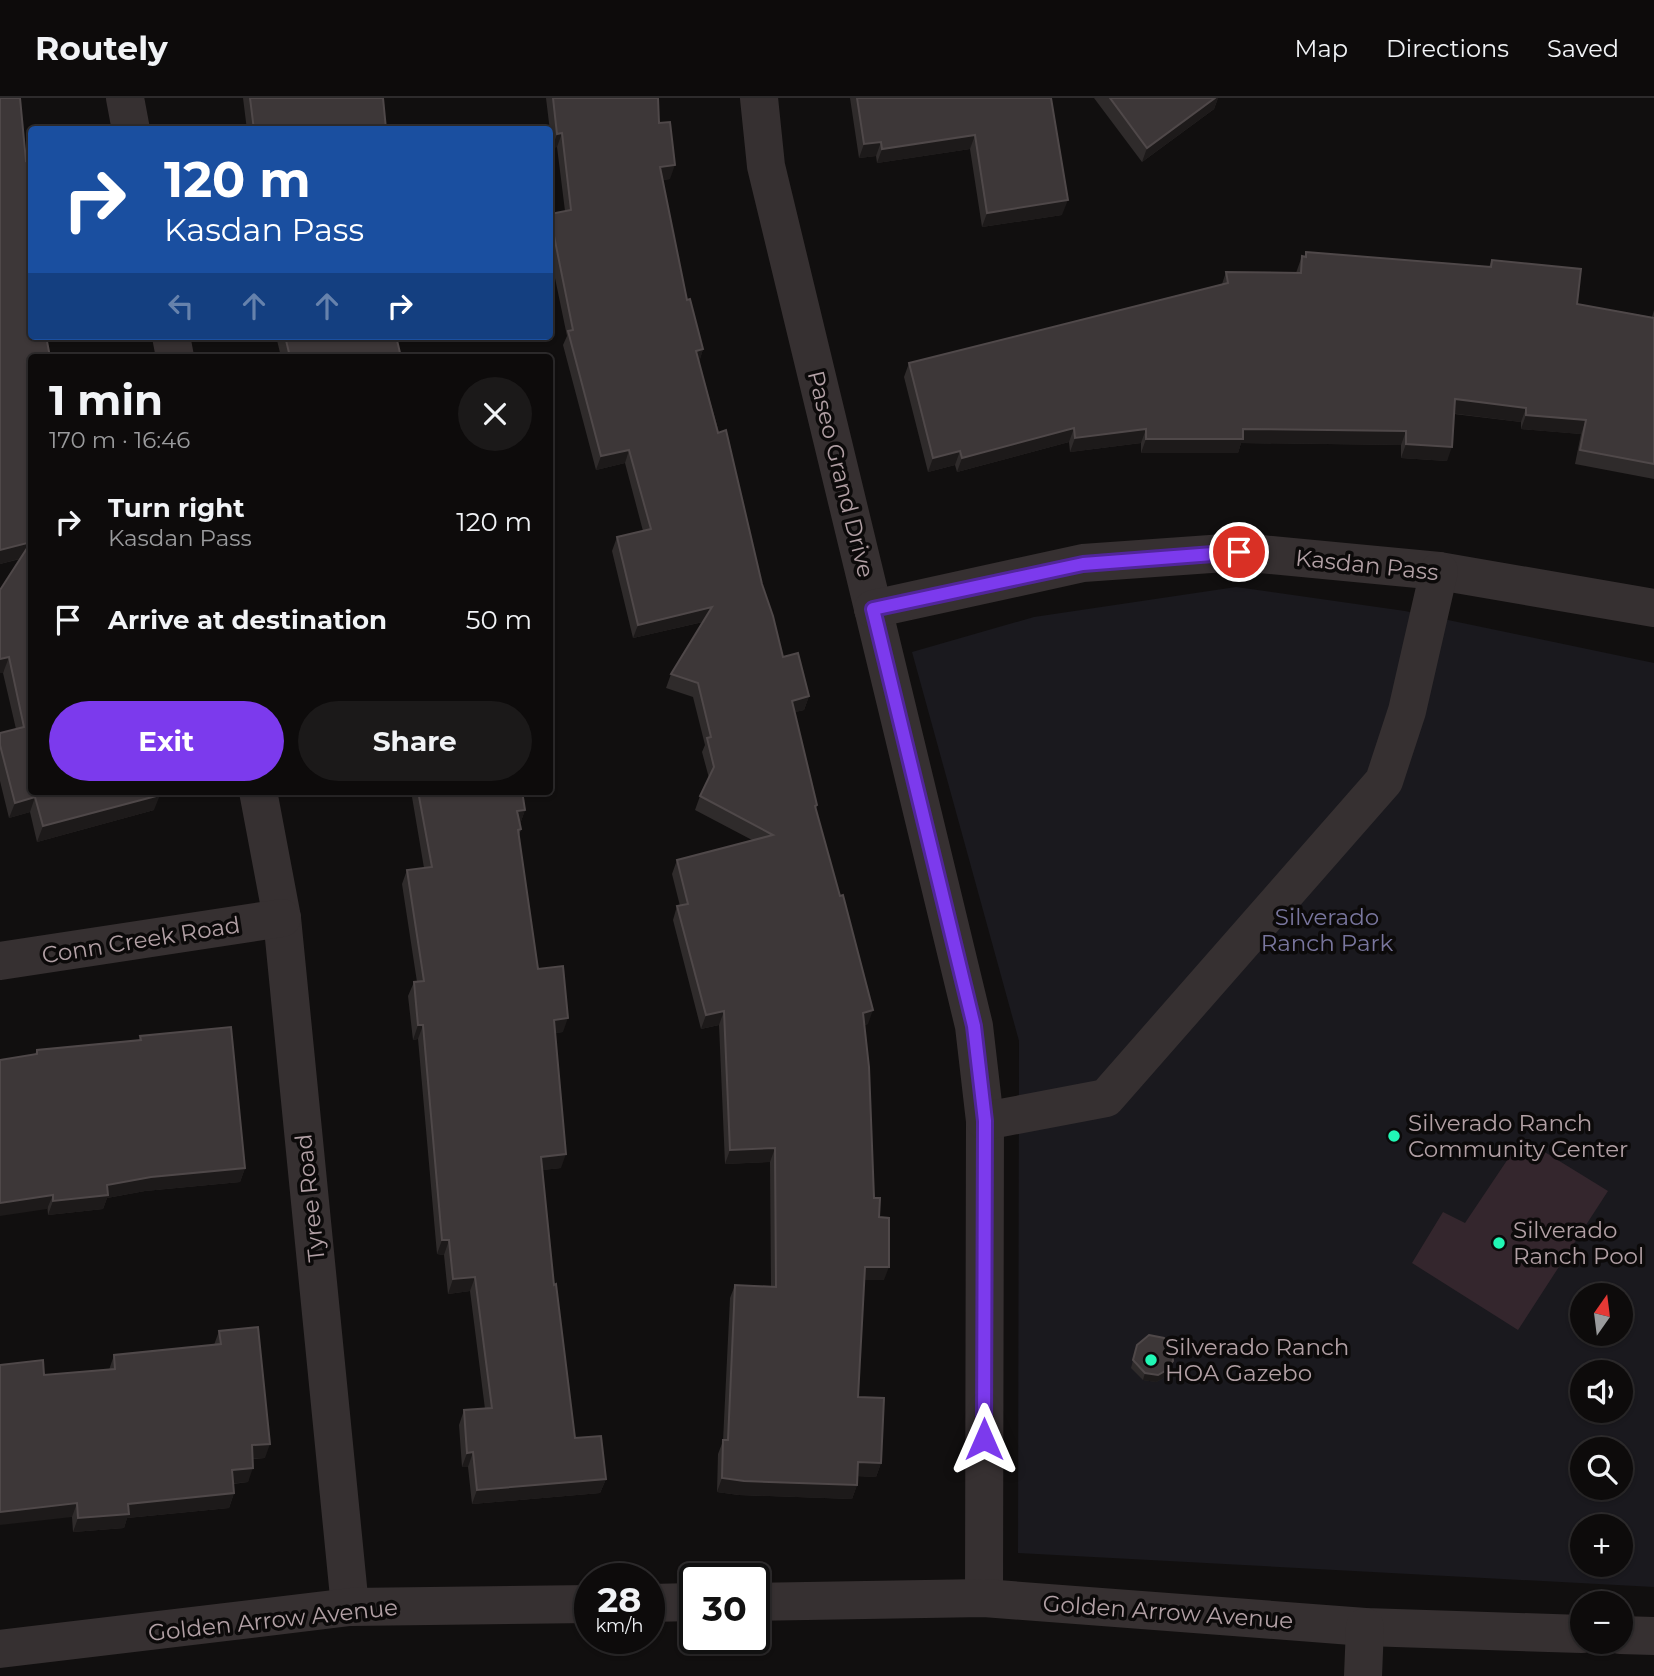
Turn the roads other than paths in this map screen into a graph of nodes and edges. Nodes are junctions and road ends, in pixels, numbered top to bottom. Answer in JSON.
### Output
{"nodes":[{"id":1,"x":125,"y":98,"type":"edge"},
{"id":2,"x":758,"y":98,"type":"edge"},
{"id":3,"x":130,"y":126,"type":"edge"},
{"id":4,"x":1440,"y":571,"type":"junction"},
{"id":5,"x":1654,"y":608,"type":"edge"},
{"id":6,"x":873,"y":609,"type":"junction"},
{"id":7,"x":259,"y":795,"type":"edge"},
{"id":8,"x":282,"y":918,"type":"junction"},
{"id":9,"x":0,"y":961,"type":"edge"},
{"id":10,"x":985,"y":1121,"type":"junction"},
{"id":11,"x":984,"y":1598,"type":"junction"},
{"id":12,"x":770,"y":1602,"type":"edge"},
{"id":13,"x":574,"y":1604,"type":"edge"},
{"id":14,"x":351,"y":1607,"type":"junction"},
{"id":15,"x":1365,"y":1627,"type":"junction"},
{"id":16,"x":1570,"y":1634,"type":"edge"},
{"id":17,"x":1633,"y":1635,"type":"edge"},
{"id":18,"x":1654,"y":1636,"type":"edge"},
{"id":19,"x":0,"y":1649,"type":"edge"},
{"id":20,"x":1363,"y":1676,"type":"edge"}],
"edges":[{"from":1,"to":3,"type":"street"},
{"from":2,"to":6,"type":"street","name":"Paseo Grand Drive"},
{"from":4,"to":5,"type":"street","name":"Kasdan Pass"},
{"from":4,"to":6,"type":"street","name":"Kasdan Pass"},
{"from":4,"to":10,"type":"street"},
{"from":6,"to":10,"type":"street","name":"Paseo Grand Drive"},
{"from":7,"to":8,"type":"street","name":"Tyree Road"},
{"from":8,"to":9,"type":"street","name":"Conn Creek Road"},
{"from":8,"to":14,"type":"street","name":"Tyree Road"},
{"from":10,"to":11,"type":"street","name":"Paseo Grand Drive"},
{"from":11,"to":12,"type":"street","name":"Golden Arrow Avenue"},
{"from":11,"to":15,"type":"street","name":"Golden Arrow Avenue"},
{"from":13,"to":14,"type":"street","name":"Golden Arrow Avenue"},
{"from":14,"to":19,"type":"street","name":"Golden Arrow Avenue"},
{"from":15,"to":16,"type":"street","name":"Golden Arrow Avenue"},
{"from":15,"to":20,"type":"street"},
{"from":17,"to":18,"type":"street"}]}
